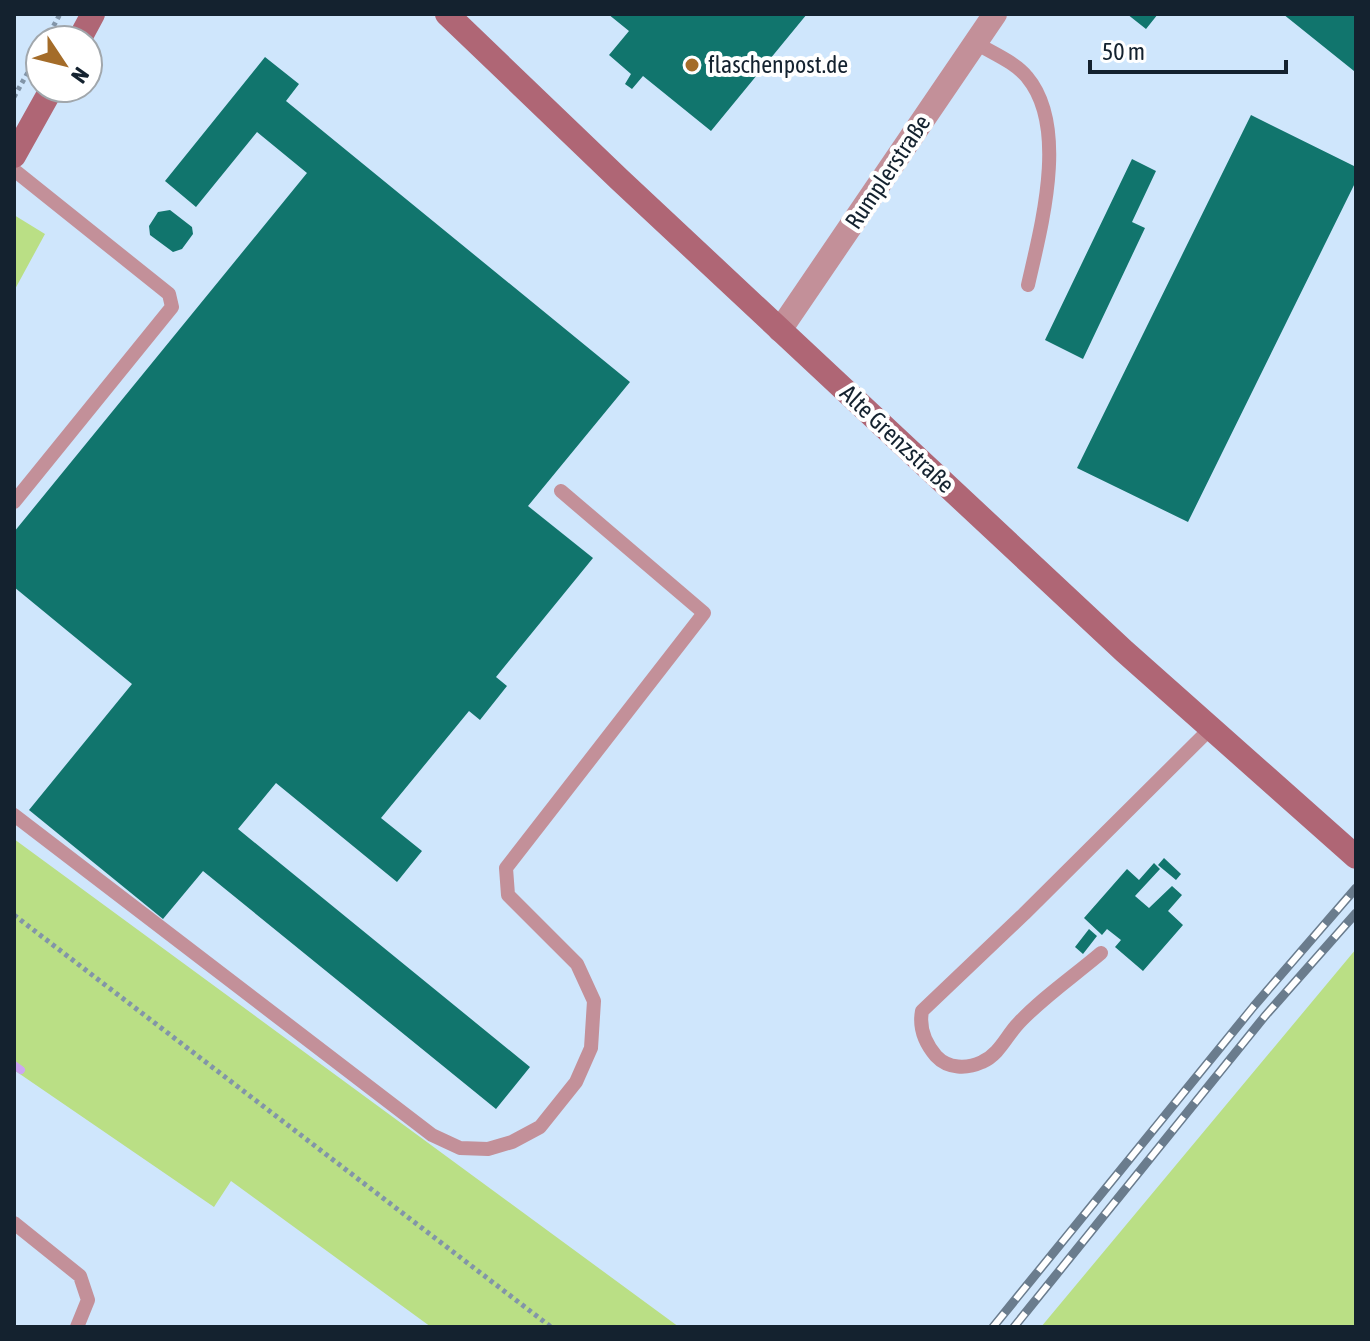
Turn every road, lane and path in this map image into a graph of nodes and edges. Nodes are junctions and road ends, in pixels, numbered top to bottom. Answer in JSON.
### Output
{"nodes":[{"id":1,"x":447,"y":14,"type":"edge"},
{"id":2,"x":995,"y":14,"type":"edge"},
{"id":3,"x":976,"y":43,"type":"junction"},
{"id":4,"x":24,"y":79,"type":"edge"},
{"id":5,"x":14,"y":97,"type":"edge"},
{"id":6,"x":43,"y":104,"type":"edge"},
{"id":7,"x":14,"y":156,"type":"edge"},
{"id":8,"x":14,"y":170,"type":"edge"},
{"id":9,"x":1028,"y":285,"type":"dead end"},
{"id":10,"x":780,"y":330,"type":"junction"},
{"id":11,"x":561,"y":491,"type":"dead end"},
{"id":12,"x":14,"y":502,"type":"edge"},
{"id":13,"x":1210,"y":729,"type":"junction"},
{"id":14,"x":14,"y":815,"type":"edge"},
{"id":15,"x":1356,"y":857,"type":"edge"},
{"id":16,"x":14,"y":915,"type":"edge"},
{"id":17,"x":1101,"y":953,"type":"dead end"},
{"id":18,"x":14,"y":1223,"type":"edge"},
{"id":19,"x":77,"y":1327,"type":"edge"},
{"id":20,"x":551,"y":1327,"type":"edge"}],
"edges":[{"from":1,"to":10,"type":"street","name":"Alte Grenzstraße"},
{"from":2,"to":3,"type":"street","name":"Rumplerstraße"},
{"from":3,"to":9,"type":"lane"},
{"from":3,"to":10,"type":"street","name":"Rumplerstraße"},
{"from":4,"to":5,"type":"path"},
{"from":6,"to":7,"type":"street"},
{"from":8,"to":12,"type":"lane"},
{"from":10,"to":13,"type":"street","name":"Alte Grenzstraße"},
{"from":11,"to":14,"type":"lane"},
{"from":13,"to":15,"type":"street","name":"Alte Grenzstraße"},
{"from":13,"to":17,"type":"lane"},
{"from":16,"to":20,"type":"path"},
{"from":18,"to":19,"type":"lane"}]}
